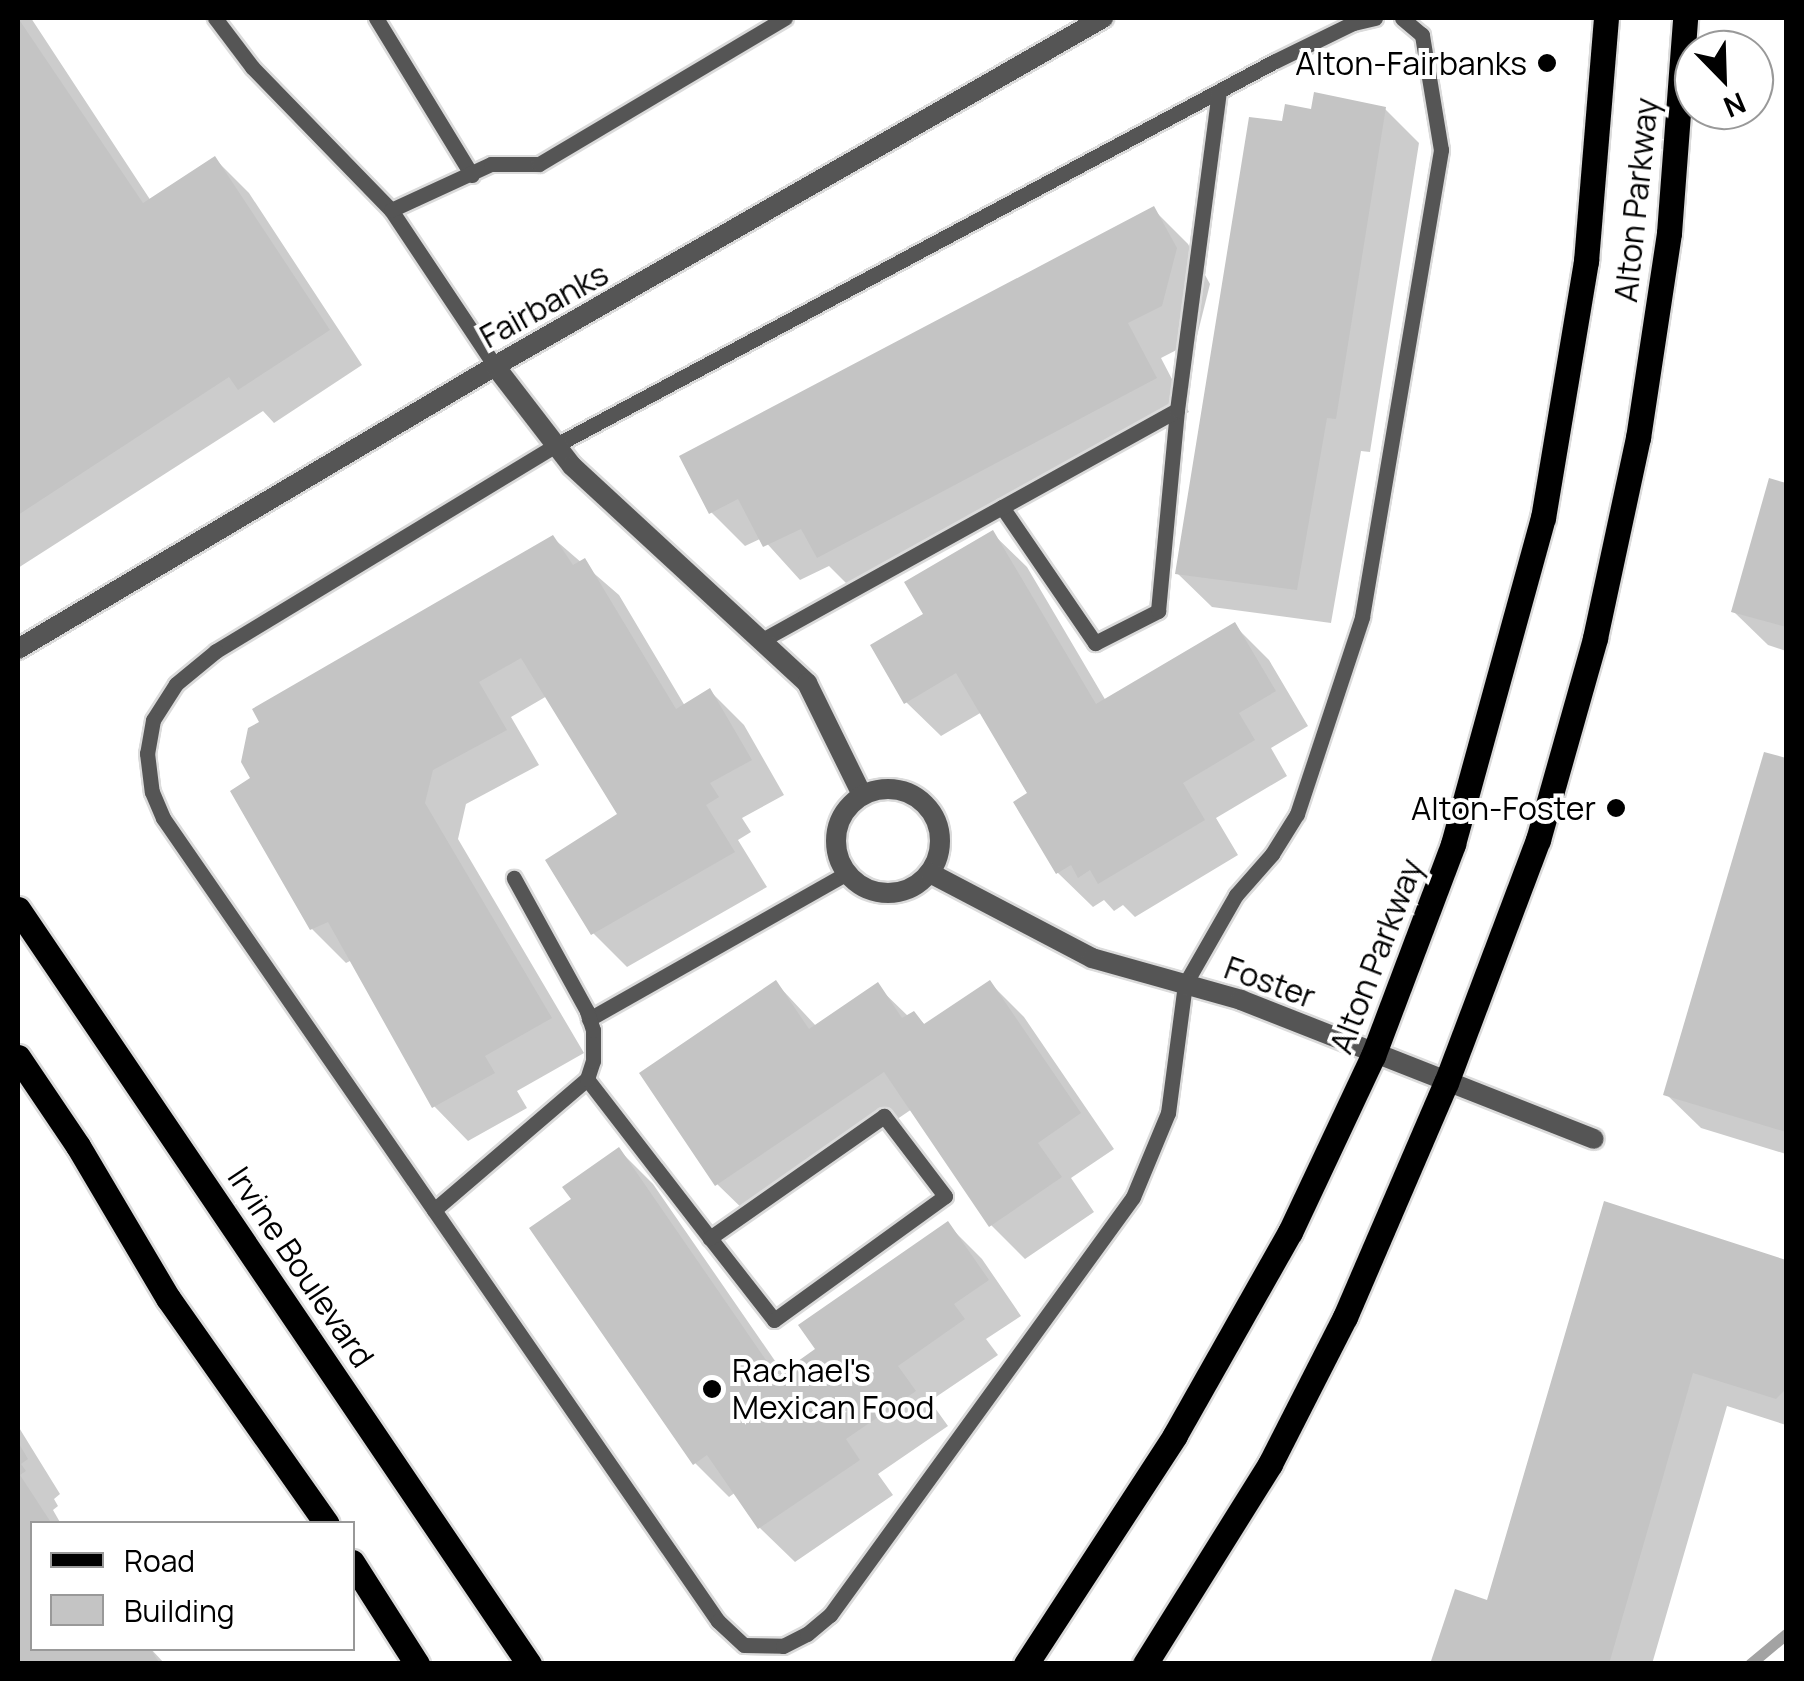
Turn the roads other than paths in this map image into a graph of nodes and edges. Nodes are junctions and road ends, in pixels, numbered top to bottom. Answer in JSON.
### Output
{"nodes":[{"id":1,"x":216,"y":18,"type":"edge"},
{"id":2,"x":376,"y":18,"type":"edge"},
{"id":3,"x":785,"y":18,"type":"edge"},
{"id":4,"x":1103,"y":18,"type":"edge"},
{"id":5,"x":1375,"y":18,"type":"edge"},
{"id":6,"x":1402,"y":18,"type":"edge"},
{"id":7,"x":1606,"y":18,"type":"edge"},
{"id":8,"x":1685,"y":18,"type":"edge"},
{"id":9,"x":1218,"y":92,"type":"junction"},
{"id":10,"x":472,"y":175,"type":"junction"},
{"id":11,"x":391,"y":210,"type":"junction"},
{"id":12,"x":494,"y":366,"type":"junction"},
{"id":13,"x":1178,"y":410,"type":"junction"},
{"id":14,"x":556,"y":445,"type":"junction"},
{"id":15,"x":1002,"y":508,"type":"junction"},
{"id":16,"x":764,"y":639,"type":"junction"},
{"id":17,"x":18,"y":649,"type":"edge"},
{"id":18,"x":862,"y":795,"type":"junction"},
{"id":19,"x":848,"y":873,"type":"junction"},
{"id":20,"x":930,"y":873,"type":"junction"},
{"id":21,"x":514,"y":878,"type":"dead end"},
{"id":22,"x":18,"y":909,"type":"edge"},
{"id":23,"x":1185,"y":984,"type":"junction"},
{"id":24,"x":589,"y":1019,"type":"junction"},
{"id":25,"x":1374,"y":1056,"type":"junction"},
{"id":26,"x":18,"y":1058,"type":"edge"},
{"id":27,"x":588,"y":1078,"type":"junction"},
{"id":28,"x":1446,"y":1084,"type":"junction"},
{"id":29,"x":1594,"y":1139,"type":"dead end"},
{"id":30,"x":434,"y":1210,"type":"junction"},
{"id":31,"x":710,"y":1238,"type":"junction"},
{"id":32,"x":326,"y":1521,"type":"edge"},
{"id":33,"x":355,"y":1567,"type":"edge"},
{"id":34,"x":417,"y":1664,"type":"edge"},
{"id":35,"x":528,"y":1664,"type":"edge"},
{"id":36,"x":1026,"y":1664,"type":"edge"},
{"id":37,"x":1145,"y":1664,"type":"edge"}],
"edges":[{"from":1,"to":11,"type":"lane"},
{"from":2,"to":10,"type":"lane"},
{"from":3,"to":10,"type":"lane"},
{"from":4,"to":12,"type":"street","name":"Fairbanks"},
{"from":5,"to":9,"type":"lane"},
{"from":6,"to":23,"type":"lane"},
{"from":7,"to":25,"type":"main road","name":"Alton Parkway"},
{"from":8,"to":28,"type":"main road","name":"Alton Parkway"},
{"from":9,"to":13,"type":"lane"},
{"from":9,"to":14,"type":"lane"},
{"from":10,"to":11,"type":"lane"},
{"from":11,"to":12,"type":"lane"},
{"from":12,"to":14,"type":"street"},
{"from":12,"to":17,"type":"street","name":"Fairbanks"},
{"from":13,"to":15,"type":"lane"},
{"from":13,"to":15,"type":"lane"},
{"from":14,"to":16,"type":"street"},
{"from":14,"to":30,"type":"lane"},
{"from":15,"to":16,"type":"lane"},
{"from":16,"to":18,"type":"street"},
{"from":18,"to":19,"type":"street"},
{"from":18,"to":20,"type":"street"},
{"from":19,"to":20,"type":"street"},
{"from":19,"to":24,"type":"lane"},
{"from":20,"to":23,"type":"street","name":"Foster"},
{"from":21,"to":24,"type":"lane"},
{"from":22,"to":35,"type":"main road","name":"Irvine Boulevard"},
{"from":23,"to":25,"type":"street","name":"Foster"},
{"from":23,"to":30,"type":"lane"},
{"from":24,"to":27,"type":"lane"},
{"from":25,"to":28,"type":"street","name":"Foster"},
{"from":25,"to":36,"type":"main road","name":"Alton Parkway"},
{"from":26,"to":32,"type":"main road"},
{"from":27,"to":30,"type":"lane"},
{"from":27,"to":31,"type":"lane"},
{"from":28,"to":29,"type":"street","name":"Foster"},
{"from":28,"to":37,"type":"main road","name":"Alton Parkway"},
{"from":31,"to":31,"type":"lane"},
{"from":33,"to":34,"type":"main road"}]}
